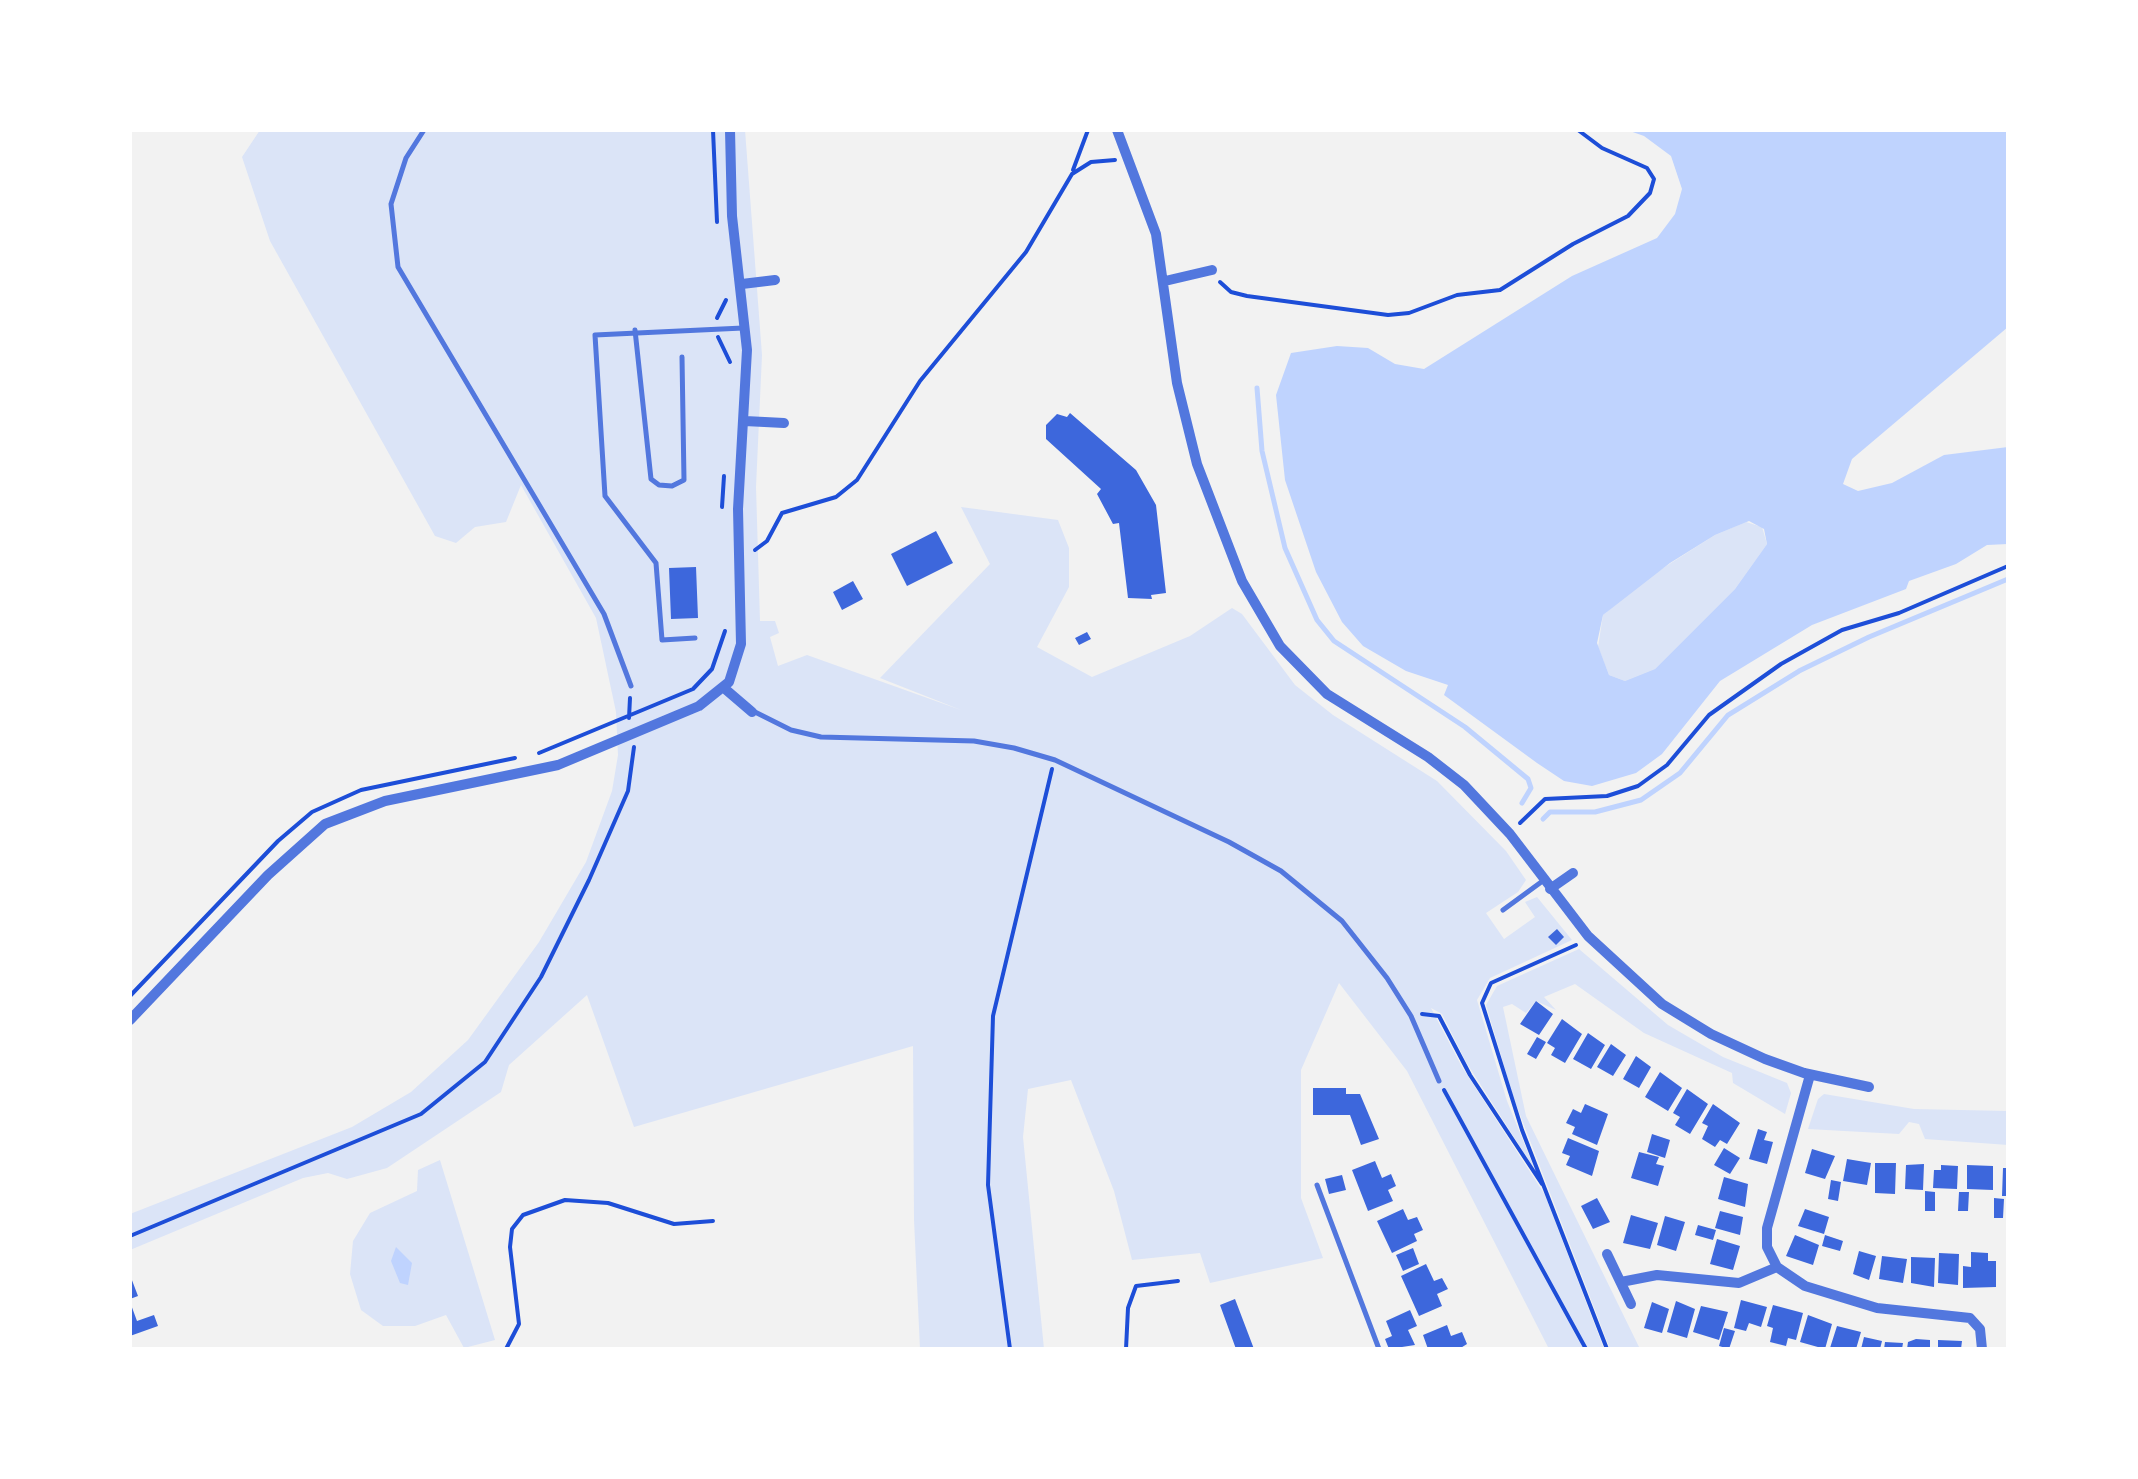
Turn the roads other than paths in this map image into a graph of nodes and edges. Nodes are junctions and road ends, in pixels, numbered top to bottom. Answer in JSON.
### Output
{"nodes":[{"id":1,"x":424,"y":130,"type":"edge"},
{"id":2,"x":730,"y":130,"type":"edge"},
{"id":3,"x":1117,"y":130,"type":"edge"},
{"id":4,"x":1212,"y":270,"type":"road end"},
{"id":5,"x":776,"y":280,"type":"dead end"},
{"id":6,"x":1165,"y":281,"type":"junction"},
{"id":7,"x":742,"y":284,"type":"junction"},
{"id":8,"x":746,"y":328,"type":"junction"},
{"id":9,"x":635,"y":330,"type":"junction"},
{"id":10,"x":682,"y":356,"type":"dead end"},
{"id":11,"x":745,"y":421,"type":"junction"},
{"id":12,"x":784,"y":424,"type":"dead end"},
{"id":13,"x":696,"y":638,"type":"dead end"},
{"id":14,"x":631,"y":686,"type":"road end"},
{"id":15,"x":724,"y":688,"type":"junction"},
{"id":16,"x":752,"y":712,"type":"joint"},
{"id":17,"x":1573,"y":873,"type":"dead end"},
{"id":18,"x":1547,"y":885,"type":"junction"},
{"id":19,"x":1503,"y":910,"type":"dead end"},
{"id":20,"x":130,"y":1020,"type":"edge"},
{"id":21,"x":1810,"y":1075,"type":"junction"},
{"id":22,"x":1439,"y":1081,"type":"road end"},
{"id":23,"x":1869,"y":1088,"type":"dead end"},
{"id":24,"x":1317,"y":1185,"type":"dead end"},
{"id":25,"x":1607,"y":1254,"type":"dead end"},
{"id":26,"x":1777,"y":1266,"type":"junction"},
{"id":27,"x":1620,"y":1282,"type":"junction"},
{"id":28,"x":1631,"y":1304,"type":"dead end"},
{"id":29,"x":1379,"y":1349,"type":"edge"},
{"id":30,"x":1982,"y":1349,"type":"edge"}],
"edges":[{"from":1,"to":14,"type":"lane"},
{"from":2,"to":7,"type":"street"},
{"from":3,"to":6,"type":"street"},
{"from":4,"to":6,"type":"street"},
{"from":5,"to":7,"type":"street"},
{"from":6,"to":18,"type":"street"},
{"from":7,"to":8,"type":"street"},
{"from":8,"to":9,"type":"lane"},
{"from":8,"to":11,"type":"street"},
{"from":9,"to":10,"type":"lane"},
{"from":9,"to":13,"type":"lane"},
{"from":11,"to":12,"type":"street"},
{"from":11,"to":15,"type":"street"},
{"from":15,"to":16,"type":"street"},
{"from":15,"to":20,"type":"street"},
{"from":16,"to":22,"type":"lane"},
{"from":17,"to":18,"type":"street"},
{"from":18,"to":19,"type":"lane"},
{"from":18,"to":21,"type":"street"},
{"from":21,"to":23,"type":"street"},
{"from":21,"to":26,"type":"street"},
{"from":24,"to":29,"type":"lane"},
{"from":25,"to":27,"type":"street"},
{"from":26,"to":27,"type":"street"},
{"from":26,"to":30,"type":"street"},
{"from":27,"to":28,"type":"street"}]}
